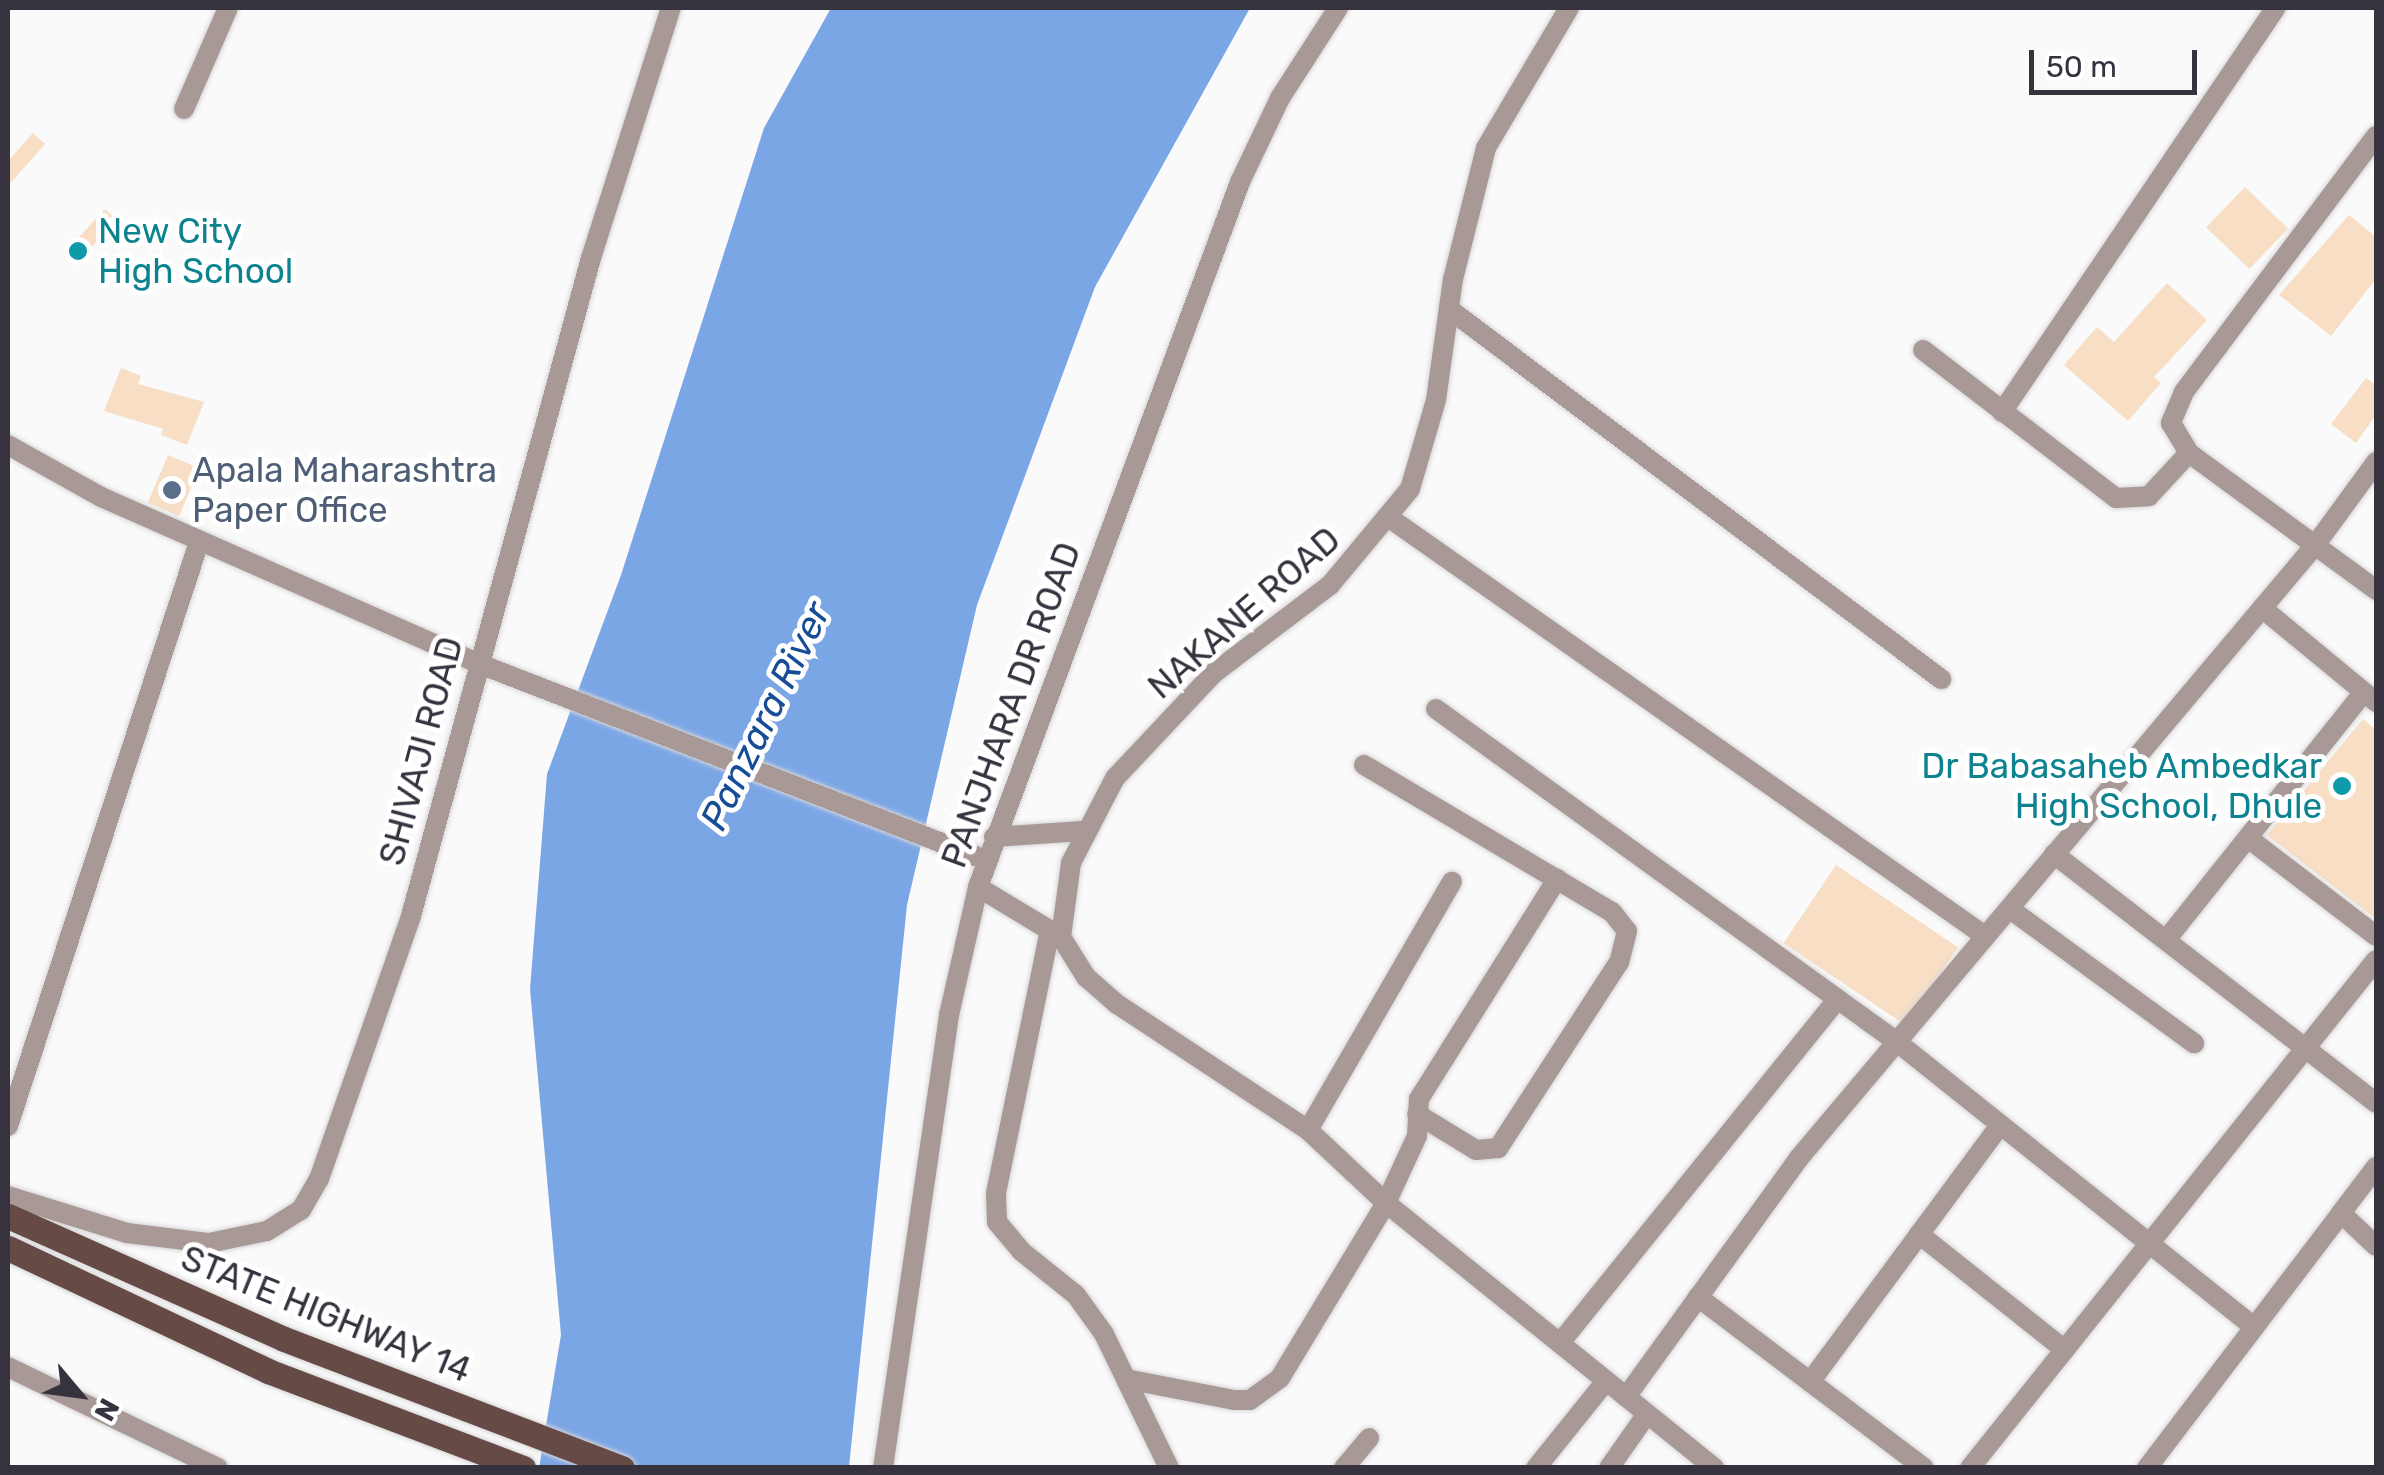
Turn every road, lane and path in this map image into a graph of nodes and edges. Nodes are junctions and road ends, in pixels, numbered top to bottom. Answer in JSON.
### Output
{"nodes":[{"id":1,"x":228,"y":8,"type":"edge"},
{"id":2,"x":671,"y":8,"type":"edge"},
{"id":3,"x":1338,"y":8,"type":"edge"},
{"id":4,"x":1569,"y":8,"type":"edge"},
{"id":5,"x":2276,"y":8,"type":"edge"},
{"id":6,"x":184,"y":109,"type":"dead end"},
{"id":7,"x":2376,"y":136,"type":"edge"},
{"id":8,"x":1449,"y":309,"type":"junction"},
{"id":9,"x":1923,"y":350,"type":"dead end"},
{"id":10,"x":2002,"y":412,"type":"junction"},
{"id":11,"x":8,"y":445,"type":"edge"},
{"id":12,"x":2189,"y":453,"type":"junction"},
{"id":13,"x":2376,"y":462,"type":"edge"},
{"id":14,"x":1390,"y":519,"type":"junction"},
{"id":15,"x":199,"y":542,"type":"junction"},
{"id":16,"x":2316,"y":544,"type":"junction"},
{"id":17,"x":2376,"y":590,"type":"edge"},
{"id":18,"x":2262,"y":608,"type":"junction"},
{"id":19,"x":477,"y":663,"type":"junction"},
{"id":20,"x":1941,"y":679,"type":"dead end"},
{"id":21,"x":2370,"y":697,"type":"edge"},
{"id":22,"x":1436,"y":709,"type":"dead end"},
{"id":23,"x":1364,"y":765,"type":"dead end"},
{"id":24,"x":1082,"y":831,"type":"junction"},
{"id":25,"x":994,"y":837,"type":"junction"},
{"id":26,"x":2248,"y":838,"type":"junction"},
{"id":27,"x":2054,"y":854,"type":"junction"},
{"id":28,"x":986,"y":860,"type":"junction"},
{"id":29,"x":1557,"y":879,"type":"junction"},
{"id":30,"x":1452,"y":882,"type":"dead end"},
{"id":31,"x":978,"y":886,"type":"junction"},
{"id":32,"x":2010,"y":908,"type":"junction"},
{"id":33,"x":1056,"y":934,"type":"junction"},
{"id":34,"x":1985,"y":936,"type":"junction"},
{"id":35,"x":2376,"y":936,"type":"edge"},
{"id":36,"x":2166,"y":940,"type":"junction"},
{"id":37,"x":2376,"y":960,"type":"edge"},
{"id":38,"x":1838,"y":999,"type":"junction"},
{"id":39,"x":1897,"y":1042,"type":"junction"},
{"id":40,"x":2194,"y":1042,"type":"dead end"},
{"id":41,"x":2305,"y":1049,"type":"junction"},
{"id":42,"x":2376,"y":1103,"type":"edge"},
{"id":43,"x":1417,"y":1114,"type":"junction"},
{"id":44,"x":2000,"y":1124,"type":"junction"},
{"id":45,"x":8,"y":1126,"type":"edge"},
{"id":46,"x":1308,"y":1130,"type":"junction"},
{"id":47,"x":2376,"y":1167,"type":"edge"},
{"id":48,"x":8,"y":1196,"type":"edge"},
{"id":49,"x":1386,"y":1203,"type":"junction"},
{"id":50,"x":2341,"y":1213,"type":"junction"},
{"id":51,"x":8,"y":1216,"type":"edge"},
{"id":52,"x":1919,"y":1234,"type":"junction"},
{"id":53,"x":2149,"y":1244,"type":"junction"},
{"id":54,"x":2376,"y":1246,"type":"edge"},
{"id":55,"x":8,"y":1248,"type":"edge"},
{"id":56,"x":1698,"y":1297,"type":"junction"},
{"id":57,"x":2254,"y":1328,"type":"junction"},
{"id":58,"x":1560,"y":1343,"type":"junction"},
{"id":59,"x":2065,"y":1350,"type":"junction"},
{"id":60,"x":8,"y":1367,"type":"edge"},
{"id":61,"x":1126,"y":1379,"type":"junction"},
{"id":62,"x":1606,"y":1381,"type":"junction"},
{"id":63,"x":1810,"y":1382,"type":"junction"},
{"id":64,"x":1626,"y":1397,"type":"junction"},
{"id":65,"x":1647,"y":1414,"type":"junction"},
{"id":66,"x":1368,"y":1438,"type":"dead end"},
{"id":67,"x":218,"y":1468,"type":"edge"},
{"id":68,"x":523,"y":1468,"type":"edge"},
{"id":69,"x":622,"y":1468,"type":"edge"},
{"id":70,"x":882,"y":1468,"type":"edge"},
{"id":71,"x":1169,"y":1468,"type":"edge"},
{"id":72,"x":1344,"y":1468,"type":"edge"},
{"id":73,"x":1536,"y":1468,"type":"edge"},
{"id":74,"x":1609,"y":1468,"type":"edge"},
{"id":75,"x":1714,"y":1468,"type":"edge"},
{"id":76,"x":1924,"y":1468,"type":"edge"},
{"id":77,"x":1970,"y":1468,"type":"edge"},
{"id":78,"x":2148,"y":1468,"type":"edge"}],
"edges":[{"from":1,"to":6,"type":"street"},
{"from":2,"to":19,"type":"street","name":"SHIVAJI ROAD"},
{"from":3,"to":25,"type":"street","name":"PANJHARA DR ROAD"},
{"from":4,"to":8,"type":"street","name":"NAKANE ROAD"},
{"from":5,"to":10,"type":"street"},
{"from":7,"to":12,"type":"street"},
{"from":8,"to":14,"type":"street","name":"NAKANE ROAD"},
{"from":8,"to":20,"type":"street"},
{"from":9,"to":10,"type":"street"},
{"from":10,"to":12,"type":"street"},
{"from":11,"to":15,"type":"street"},
{"from":12,"to":16,"type":"street"},
{"from":13,"to":16,"type":"street"},
{"from":14,"to":24,"type":"street","name":"NAKANE ROAD"},
{"from":14,"to":34,"type":"street"},
{"from":15,"to":19,"type":"street"},
{"from":15,"to":45,"type":"street"},
{"from":16,"to":17,"type":"street"},
{"from":16,"to":18,"type":"street"},
{"from":18,"to":21,"type":"street"},
{"from":18,"to":27,"type":"street"},
{"from":19,"to":28,"type":"street"},
{"from":19,"to":48,"type":"street","name":"SHIVAJI ROAD"},
{"from":21,"to":26,"type":"street"},
{"from":22,"to":38,"type":"street"},
{"from":23,"to":29,"type":"street"},
{"from":24,"to":25,"type":"street"},
{"from":24,"to":33,"type":"street","name":"NAKANE ROAD"},
{"from":25,"to":28,"type":"street","name":"PANJHARA DR ROAD"},
{"from":26,"to":35,"type":"street"},
{"from":26,"to":36,"type":"street"},
{"from":27,"to":32,"type":"street"},
{"from":27,"to":36,"type":"street"},
{"from":28,"to":31,"type":"street","name":"PANJHARA DR ROAD"},
{"from":29,"to":43,"type":"street"},
{"from":29,"to":43,"type":"street"},
{"from":30,"to":46,"type":"street"},
{"from":31,"to":33,"type":"street"},
{"from":31,"to":70,"type":"street","name":"PANJHARA DR ROAD"},
{"from":32,"to":34,"type":"street"},
{"from":32,"to":40,"type":"street"},
{"from":33,"to":46,"type":"street"},
{"from":33,"to":61,"type":"street","name":"NAKANE ROAD"},
{"from":34,"to":39,"type":"street"},
{"from":36,"to":41,"type":"street"},
{"from":37,"to":41,"type":"street"},
{"from":38,"to":39,"type":"street"},
{"from":38,"to":58,"type":"street"},
{"from":39,"to":44,"type":"street"},
{"from":39,"to":56,"type":"street"},
{"from":41,"to":42,"type":"street"},
{"from":41,"to":53,"type":"street"},
{"from":43,"to":49,"type":"street"},
{"from":44,"to":52,"type":"street"},
{"from":44,"to":53,"type":"street"},
{"from":46,"to":49,"type":"street"},
{"from":47,"to":50,"type":"street"},
{"from":49,"to":58,"type":"street"},
{"from":49,"to":61,"type":"street"},
{"from":50,"to":54,"type":"street"},
{"from":50,"to":57,"type":"street"},
{"from":51,"to":69,"type":"main road","name":"STATE HIGHWAY 14"},
{"from":52,"to":59,"type":"street"},
{"from":52,"to":63,"type":"street"},
{"from":53,"to":57,"type":"street"},
{"from":53,"to":59,"type":"street"},
{"from":55,"to":68,"type":"main road","name":"STATE HIGHWAY 14"},
{"from":56,"to":63,"type":"street"},
{"from":56,"to":64,"type":"street"},
{"from":57,"to":78,"type":"street"},
{"from":58,"to":62,"type":"street"},
{"from":59,"to":77,"type":"street"},
{"from":60,"to":67,"type":"street"},
{"from":61,"to":71,"type":"street"},
{"from":62,"to":64,"type":"street"},
{"from":62,"to":73,"type":"street"},
{"from":63,"to":76,"type":"street"},
{"from":64,"to":65,"type":"street"},
{"from":65,"to":74,"type":"street"},
{"from":65,"to":75,"type":"street"},
{"from":66,"to":72,"type":"street"}]}
